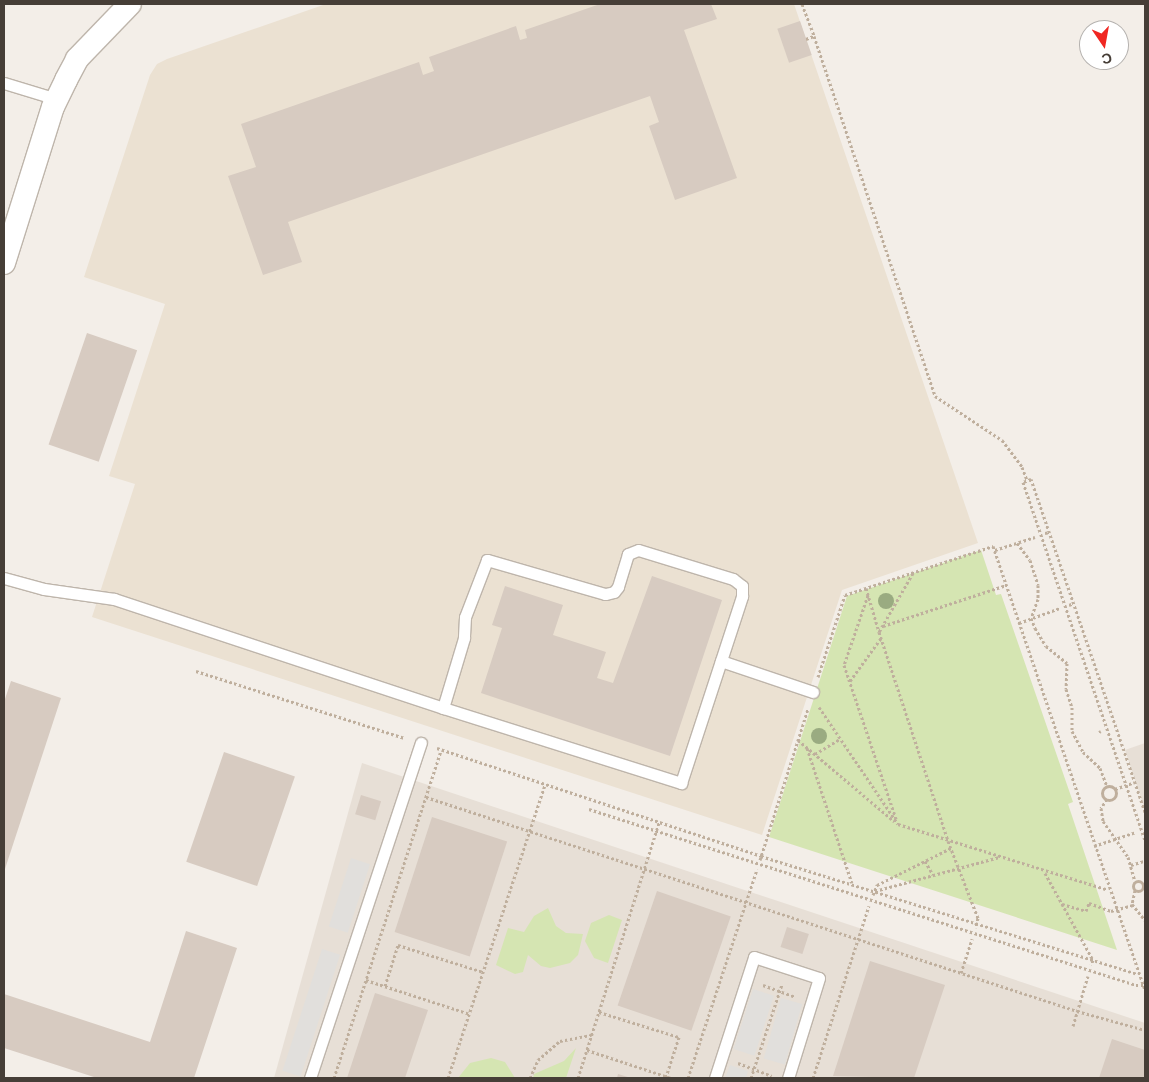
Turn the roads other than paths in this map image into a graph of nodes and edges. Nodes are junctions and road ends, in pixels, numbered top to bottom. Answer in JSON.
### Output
{"nodes":[{"id":1,"x":130,"y":4,"type":"edge"},
{"id":2,"x":4,"y":83,"type":"edge"},
{"id":3,"x":57,"y":99,"type":"junction"},
{"id":4,"x":4,"y":263,"type":"edge"},
{"id":5,"x":4,"y":578,"type":"edge"},
{"id":6,"x":721,"y":661,"type":"junction"},
{"id":7,"x":813,"y":695,"type":"road end"},
{"id":8,"x":443,"y":708,"type":"junction"},
{"id":9,"x":422,"y":743,"type":"road end"},
{"id":10,"x":310,"y":1078,"type":"edge"},
{"id":11,"x":715,"y":1078,"type":"edge"},
{"id":12,"x":788,"y":1078,"type":"edge"}],
"edges":[{"from":1,"to":3,"type":"street"},
{"from":2,"to":3,"type":"lane"},
{"from":3,"to":4,"type":"street"},
{"from":5,"to":8,"type":"lane"},
{"from":6,"to":7,"type":"lane"},
{"from":6,"to":8,"type":"lane"},
{"from":6,"to":8,"type":"lane"},
{"from":9,"to":10,"type":"lane"},
{"from":11,"to":12,"type":"lane"}]}
